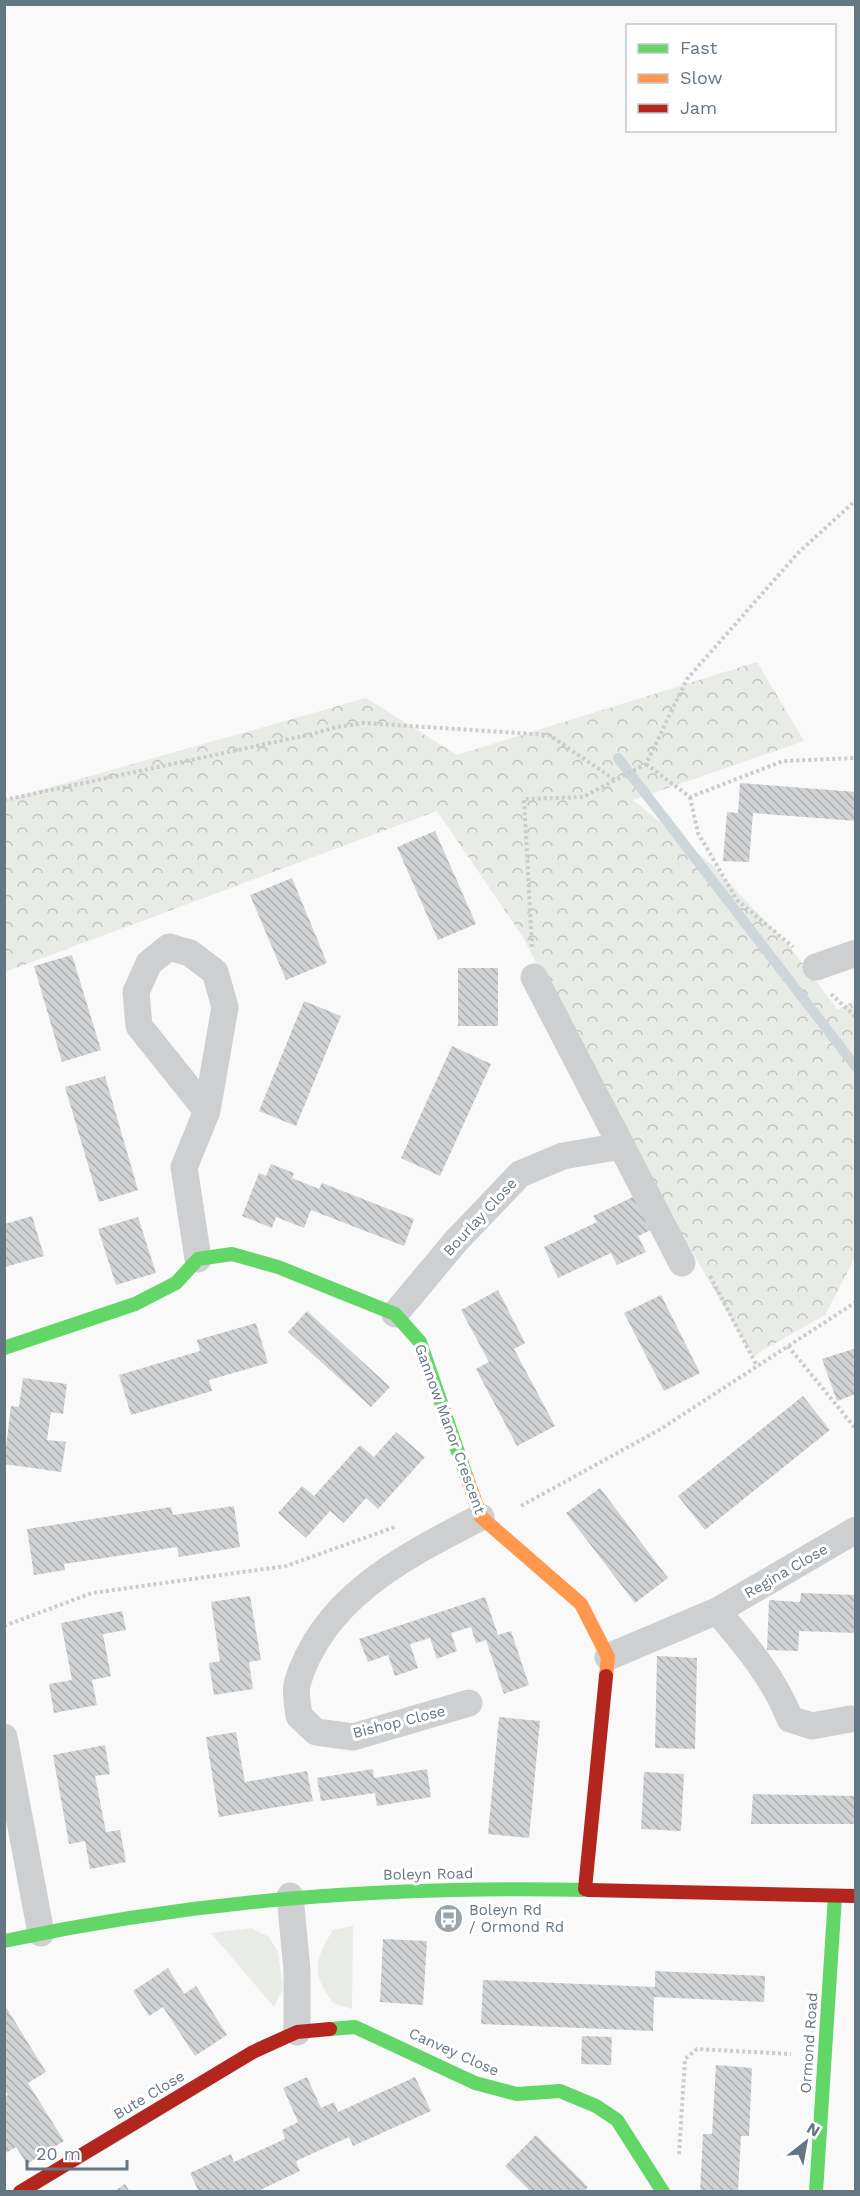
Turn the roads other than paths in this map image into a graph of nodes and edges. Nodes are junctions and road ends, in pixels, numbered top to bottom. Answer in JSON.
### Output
{"nodes":[{"id":1,"x":855,"y":953,"type":"edge"},
{"id":2,"x":816,"y":967,"type":"road end"},
{"id":3,"x":534,"y":977,"type":"road end"},
{"id":4,"x":207,"y":1111,"type":"junction"},
{"id":5,"x":622,"y":1146,"type":"junction"},
{"id":6,"x":198,"y":1259,"type":"junction"},
{"id":7,"x":682,"y":1263,"type":"road end"},
{"id":8,"x":395,"y":1314,"type":"junction"},
{"id":9,"x":4,"y":1348,"type":"edge"},
{"id":10,"x":484,"y":1521,"type":"junction"},
{"id":11,"x":855,"y":1530,"type":"edge"},
{"id":12,"x":717,"y":1611,"type":"junction"},
{"id":13,"x":608,"y":1657,"type":"junction"},
{"id":14,"x":469,"y":1703,"type":"dead end"},
{"id":15,"x":850,"y":1719,"type":"dead end"},
{"id":16,"x":4,"y":1737,"type":"edge"},
{"id":17,"x":585,"y":1889,"type":"junction"},
{"id":18,"x":290,"y":1896,"type":"junction"},
{"id":19,"x":835,"y":1896,"type":"junction"},
{"id":20,"x":855,"y":1896,"type":"edge"},
{"id":21,"x":41,"y":1933,"type":"junction"},
{"id":22,"x":4,"y":1941,"type":"edge"},
{"id":23,"x":297,"y":2032,"type":"junction"},
{"id":24,"x":21,"y":2192,"type":"edge"},
{"id":25,"x":663,"y":2192,"type":"edge"},
{"id":26,"x":816,"y":2192,"type":"edge"}],
"edges":[{"from":1,"to":2,"type":"street"},
{"from":3,"to":5,"type":"street"},
{"from":4,"to":4,"type":"street"},
{"from":4,"to":6,"type":"street"},
{"from":5,"to":7,"type":"street"},
{"from":5,"to":8,"type":"street","name":"Bourlay Close"},
{"from":6,"to":8,"type":"street","name":"Gannow Manor Crescent"},
{"from":6,"to":9,"type":"street"},
{"from":8,"to":10,"type":"street","name":"Gannow Manor Crescent"},
{"from":10,"to":13,"type":"street","name":"Gannow Manor Crescent"},
{"from":10,"to":14,"type":"street","name":"Bishop Close"},
{"from":11,"to":12,"type":"street","name":"Regina Close"},
{"from":12,"to":13,"type":"street","name":"Regina Close"},
{"from":12,"to":15,"type":"street"},
{"from":13,"to":17,"type":"street"},
{"from":16,"to":21,"type":"street"},
{"from":17,"to":18,"type":"street","name":"Boleyn Road"},
{"from":17,"to":19,"type":"street","name":"Boleyn Road"},
{"from":18,"to":21,"type":"street","name":"Boleyn Road"},
{"from":18,"to":23,"type":"street"},
{"from":19,"to":20,"type":"street","name":"Boleyn Road"},
{"from":19,"to":26,"type":"street","name":"Ormond Road"},
{"from":21,"to":22,"type":"street","name":"Boleyn Road"},
{"from":23,"to":24,"type":"street","name":"Bute Close"},
{"from":23,"to":25,"type":"street","name":"Canvey Close"}]}
